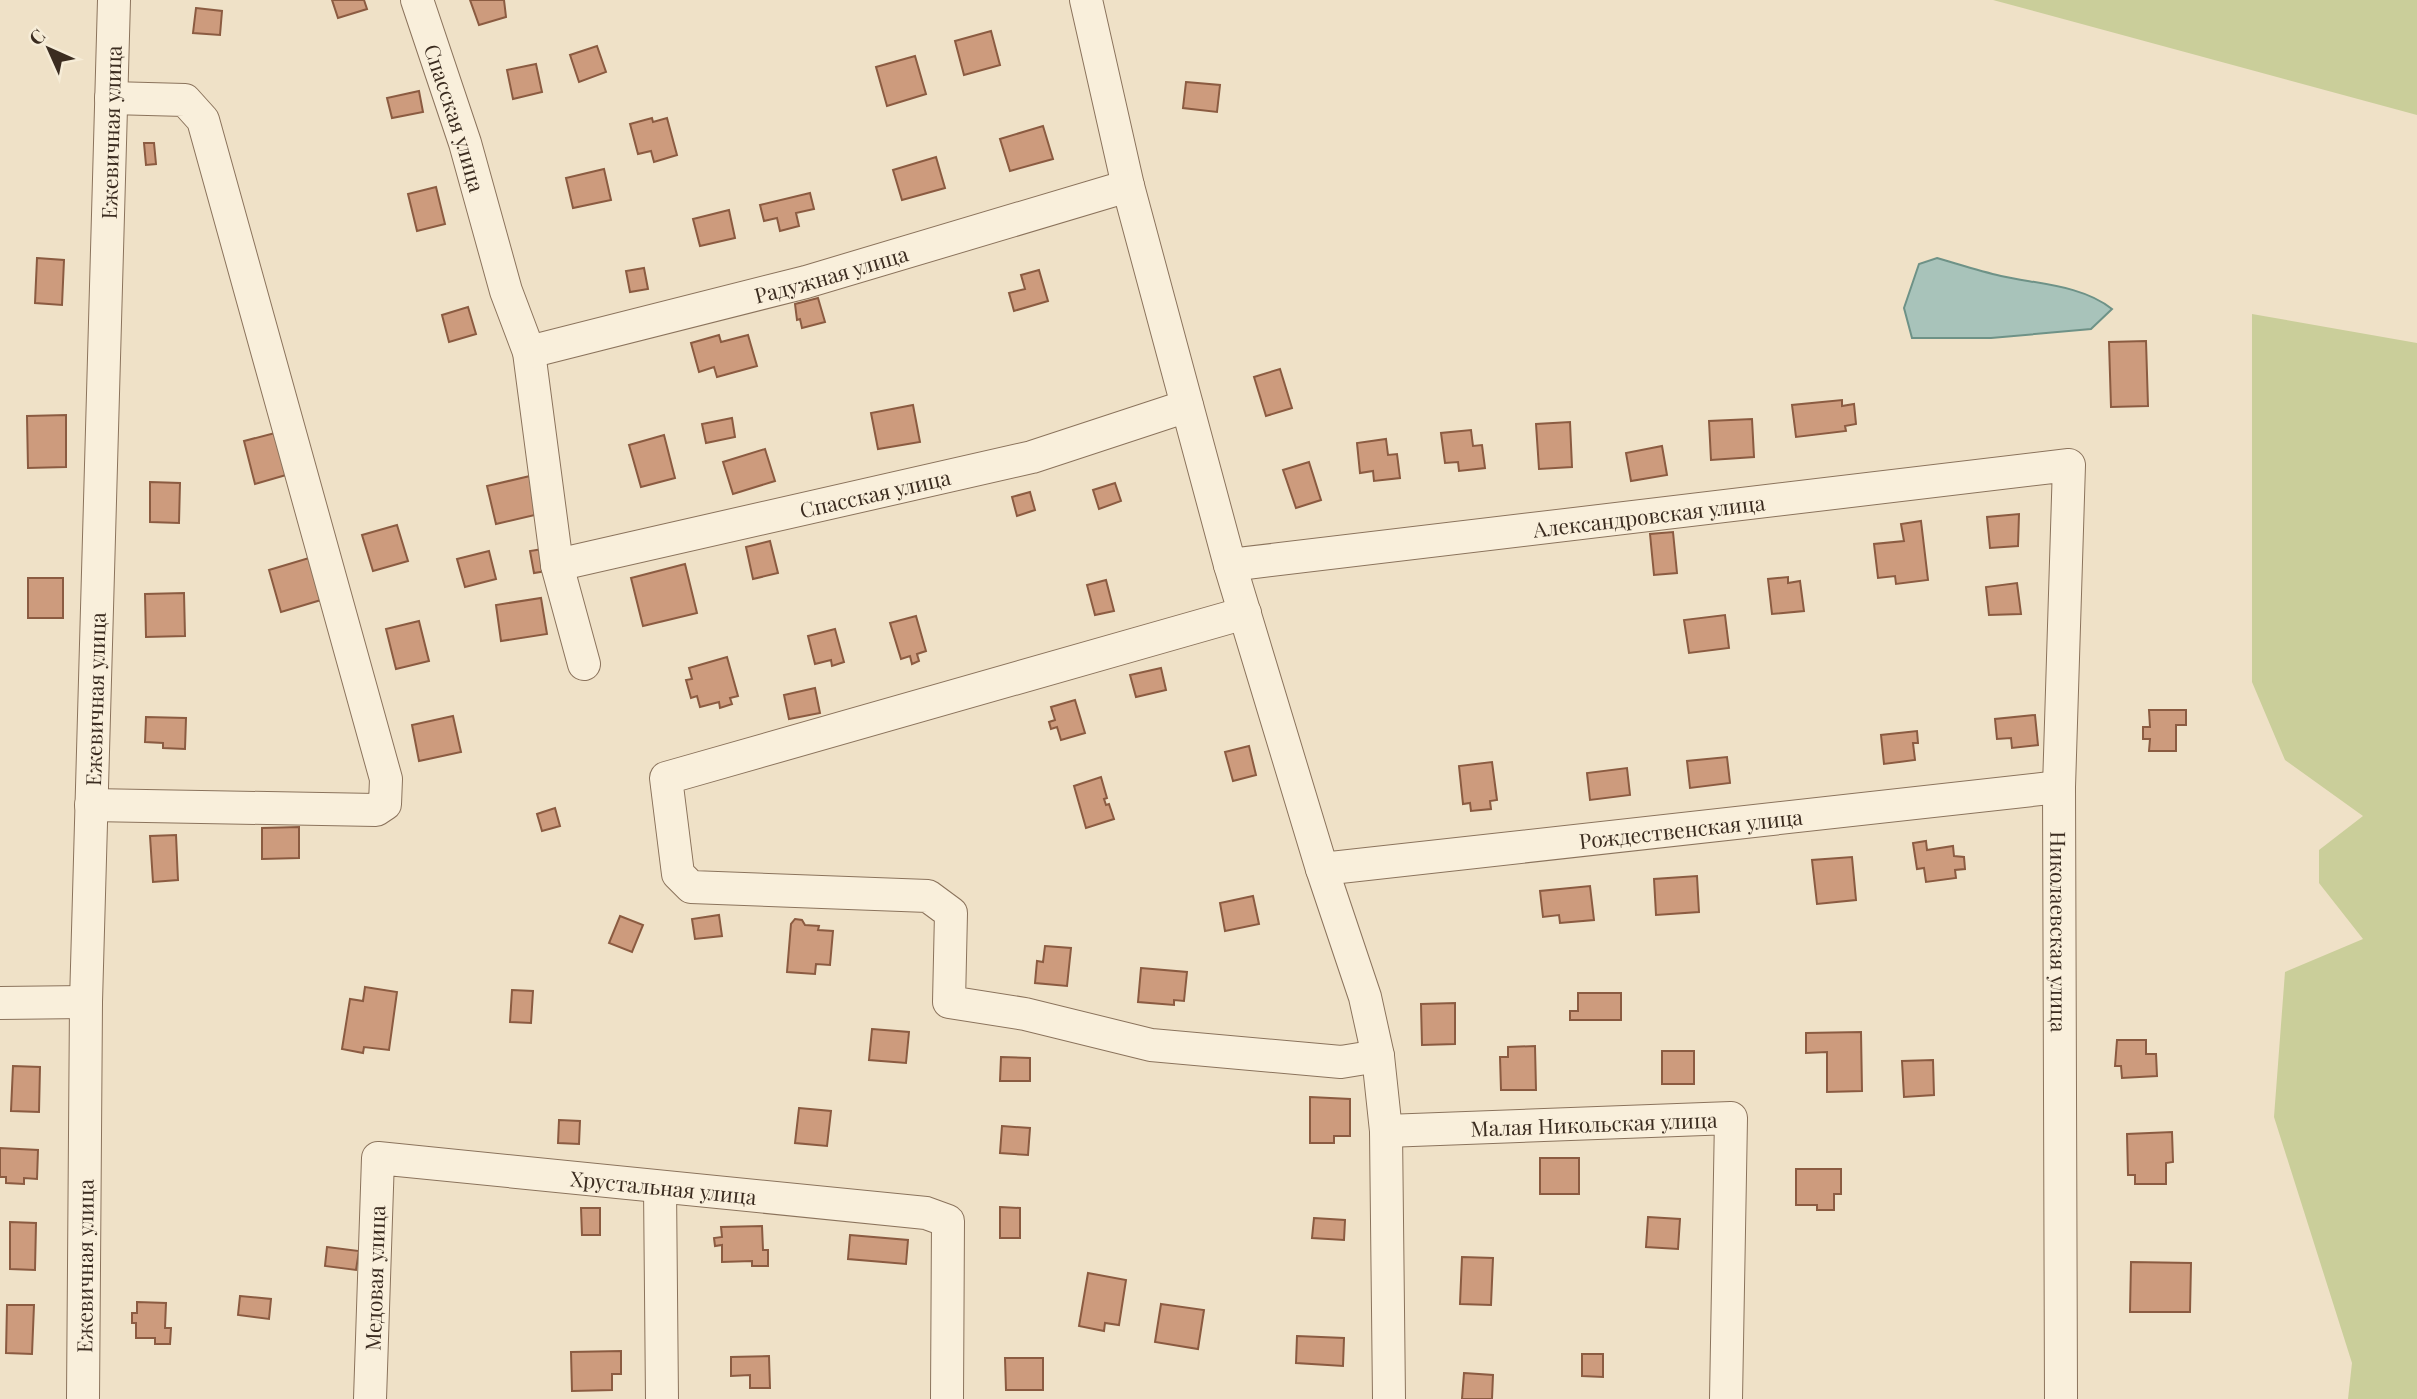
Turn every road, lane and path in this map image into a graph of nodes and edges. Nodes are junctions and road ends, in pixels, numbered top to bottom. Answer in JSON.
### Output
{"nodes":[{"id":1,"x":114,"y":0,"type":"edge"},
{"id":2,"x":417,"y":0,"type":"edge"},
{"id":3,"x":1086,"y":0,"type":"edge"},
{"id":4,"x":111,"y":98,"type":"junction"},
{"id":5,"x":1128,"y":186,"type":"junction"},
{"id":6,"x":530,"y":352,"type":"junction"},
{"id":7,"x":1187,"y":406,"type":"junction"},
{"id":8,"x":2069,"y":465,"type":"joint"},
{"id":9,"x":557,"y":565,"type":"junction"},
{"id":10,"x":1230,"y":565,"type":"junction"},
{"id":11,"x":1245,"y":612,"type":"junction"},
{"id":12,"x":584,"y":663,"type":"dead end"},
{"id":13,"x":2059,"y":787,"type":"junction"},
{"id":14,"x":91,"y":806,"type":"junction"},
{"id":15,"x":1322,"y":869,"type":"junction"},
{"id":16,"x":86,"y":1002,"type":"junction"},
{"id":17,"x":0,"y":1003,"type":"edge"},
{"id":18,"x":1378,"y":1056,"type":"junction"},
{"id":19,"x":1386,"y":1131,"type":"junction"},
{"id":20,"x":378,"y":1158,"type":"joint"},
{"id":21,"x":660,"y":1187,"type":"junction"},
{"id":22,"x":83,"y":1399,"type":"edge"},
{"id":23,"x":370,"y":1399,"type":"edge"},
{"id":24,"x":662,"y":1399,"type":"edge"},
{"id":25,"x":947,"y":1399,"type":"edge"},
{"id":26,"x":1389,"y":1399,"type":"edge"},
{"id":27,"x":1726,"y":1399,"type":"edge"},
{"id":28,"x":2062,"y":1399,"type":"edge"}],
"edges":[{"from":1,"to":4,"type":"street","name":"Ежевичная улица"},
{"from":2,"to":6,"type":"street","name":"Спасская улица"},
{"from":3,"to":5,"type":"street"},
{"from":4,"to":14,"type":"street","name":"Ежевичная улица"},
{"from":4,"to":14,"type":"street"},
{"from":5,"to":6,"type":"street","name":"Радужная улица"},
{"from":5,"to":7,"type":"street"},
{"from":6,"to":9,"type":"street","name":"Спасская улица"},
{"from":7,"to":9,"type":"street","name":"Спасская улица"},
{"from":7,"to":10,"type":"street"},
{"from":8,"to":10,"type":"street","name":"Александровская улица"},
{"from":8,"to":13,"type":"street","name":"Николаевская улица"},
{"from":9,"to":12,"type":"street","name":"Спасская улица"},
{"from":10,"to":11,"type":"street"},
{"from":11,"to":15,"type":"street"},
{"from":11,"to":18,"type":"street"},
{"from":13,"to":15,"type":"street","name":"Рождественская улица"},
{"from":13,"to":28,"type":"street","name":"Николаевская улица"},
{"from":14,"to":16,"type":"street","name":"Ежевичная улица"},
{"from":15,"to":18,"type":"street"},
{"from":16,"to":17,"type":"street"},
{"from":16,"to":22,"type":"street","name":"Ежевичная улица"},
{"from":18,"to":19,"type":"street"},
{"from":19,"to":26,"type":"street"},
{"from":19,"to":27,"type":"street","name":"Малая Никольская улица"},
{"from":20,"to":21,"type":"street","name":"Хрустальная улица"},
{"from":20,"to":23,"type":"street","name":"Медовая улица"},
{"from":21,"to":24,"type":"street"},
{"from":21,"to":25,"type":"street","name":"Хрустальная улица"}]}
